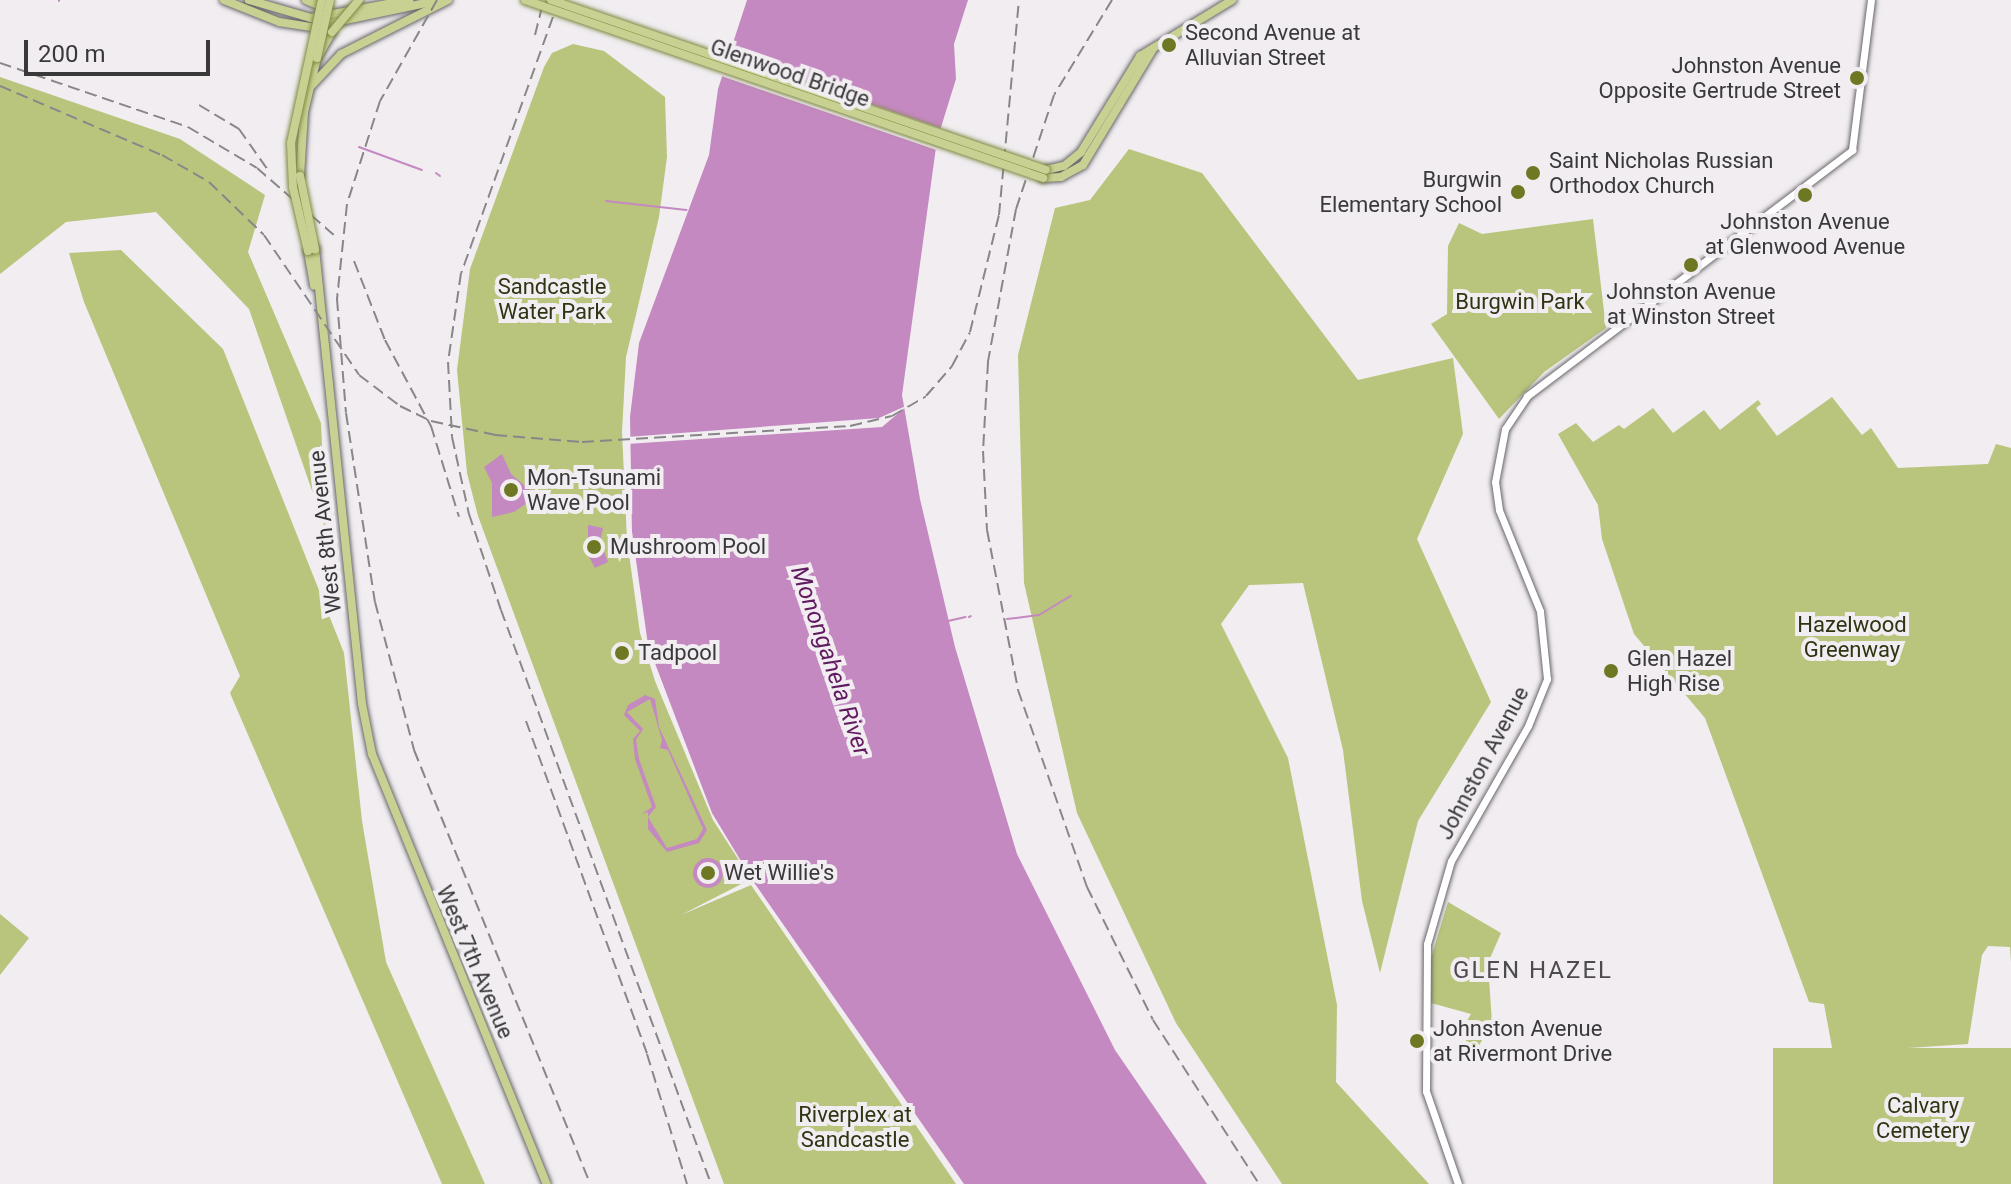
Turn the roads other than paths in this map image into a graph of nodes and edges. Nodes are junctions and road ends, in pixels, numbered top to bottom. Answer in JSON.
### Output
{"nodes":[{"id":1,"x":224,"y":0,"type":"edge"},
{"id":2,"x":249,"y":0,"type":"edge"},
{"id":3,"x":306,"y":0,"type":"edge"},
{"id":4,"x":322,"y":0,"type":"edge"},
{"id":5,"x":330,"y":0,"type":"edge"},
{"id":6,"x":359,"y":0,"type":"edge"},
{"id":7,"x":409,"y":0,"type":"edge"},
{"id":8,"x":440,"y":0,"type":"edge"},
{"id":9,"x":448,"y":0,"type":"edge"},
{"id":10,"x":525,"y":0,"type":"edge"},
{"id":11,"x":551,"y":0,"type":"edge"},
{"id":12,"x":1232,"y":0,"type":"edge"},
{"id":13,"x":1871,"y":0,"type":"edge"},
{"id":14,"x":363,"y":10,"type":"junction"},
{"id":15,"x":317,"y":58,"type":"junction"},
{"id":16,"x":311,"y":86,"type":"junction"},
{"id":17,"x":1044,"y":174,"type":"junction"},
{"id":18,"x":311,"y":250,"type":"junction"},
{"id":19,"x":372,"y":754,"type":"joint"},
{"id":20,"x":547,"y":1184,"type":"edge"},
{"id":21,"x":1458,"y":1184,"type":"edge"}],
"edges":[{"from":1,"to":8,"type":"main road"},
{"from":2,"to":14,"type":"main road"},
{"from":3,"to":14,"type":"main road"},
{"from":4,"to":18,"type":"main road","bridge":true},
{"from":5,"to":15,"type":"main road","bridge":true},
{"from":6,"to":15,"type":"main road","bridge":true},
{"from":7,"to":14,"type":"main road"},
{"from":9,"to":16,"type":"main road"},
{"from":10,"to":17,"type":"main road","name":"Glenwood Bridge","bridge":true},
{"from":11,"to":17,"type":"main road","name":"Glenwood Bridge","bridge":true},
{"from":12,"to":17,"type":"main road"},
{"from":13,"to":21,"type":"street","name":"Johnston Avenue"},
{"from":15,"to":16,"type":"main road"},
{"from":16,"to":18,"type":"main road","bridge":true},
{"from":18,"to":19,"type":"main road","name":"West 8th Avenue"},
{"from":19,"to":20,"type":"main road","name":"West 7th Avenue"}]}
